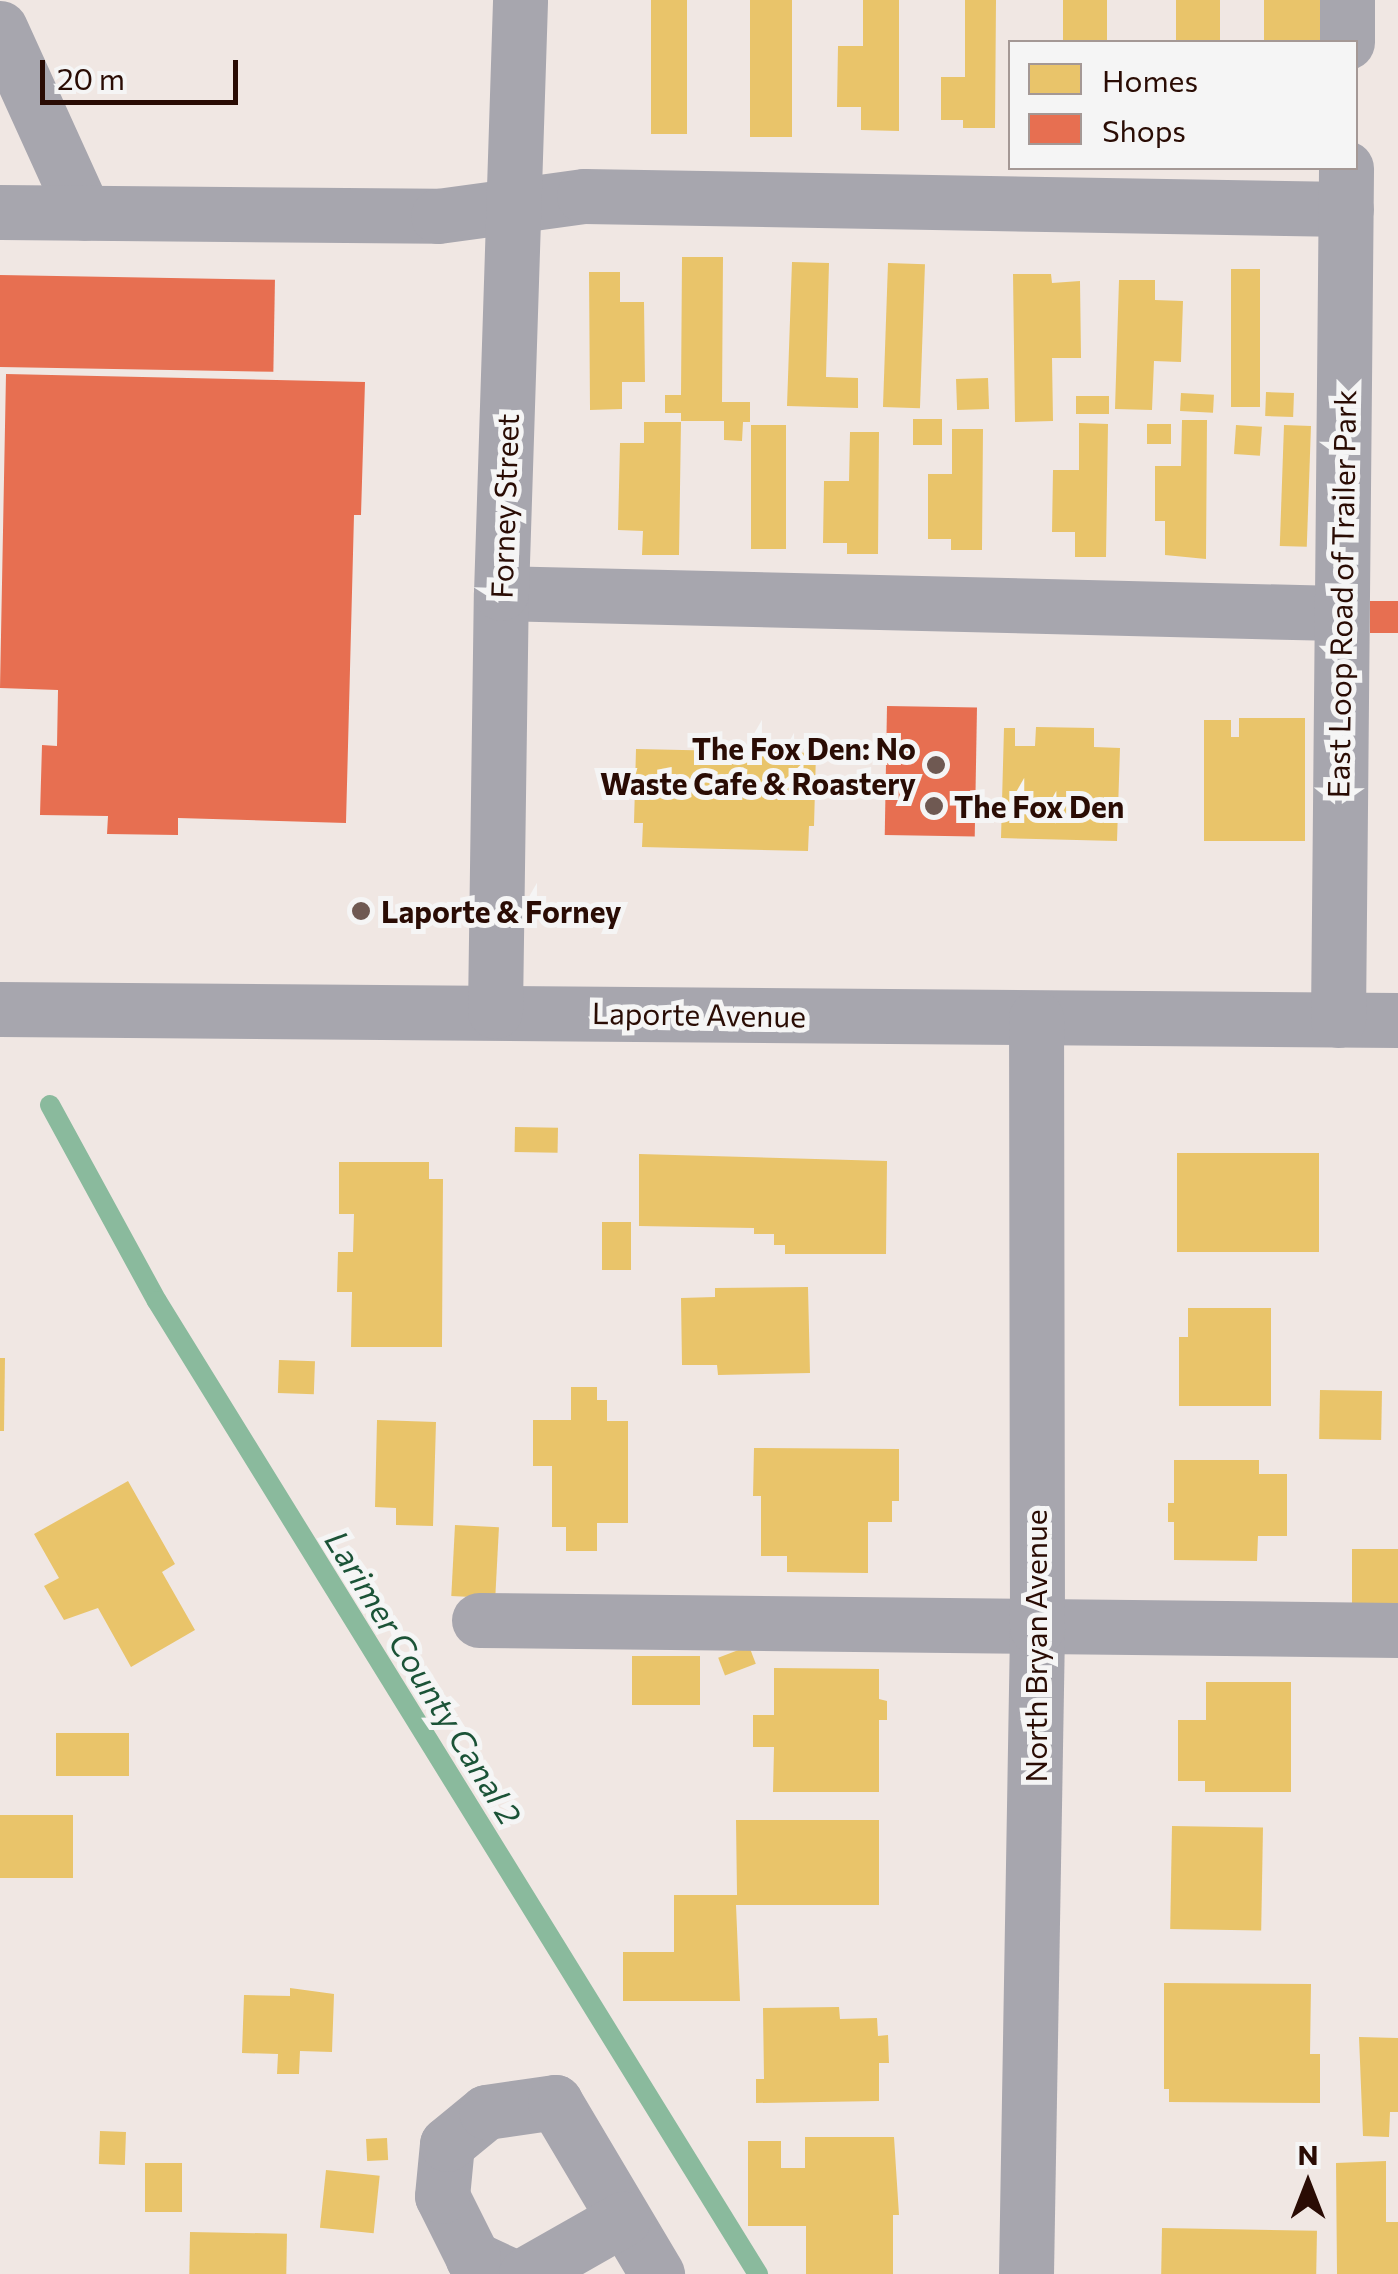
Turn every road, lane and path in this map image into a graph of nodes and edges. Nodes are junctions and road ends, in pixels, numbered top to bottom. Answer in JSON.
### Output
{"nodes":[{"id":1,"x":520,"y":0,"type":"edge"},
{"id":2,"x":1347,"y":0,"type":"edge"},
{"id":3,"x":0,"y":28,"type":"edge"},
{"id":4,"x":1347,"y":40,"type":"edge"},
{"id":5,"x":0,"y":92,"type":"edge"},
{"id":6,"x":50,"y":139,"type":"junction"},
{"id":7,"x":1346,"y":188,"type":"edge"},
{"id":8,"x":514,"y":207,"type":"junction"},
{"id":9,"x":0,"y":212,"type":"edge"},
{"id":10,"x":84,"y":214,"type":"junction"},
{"id":11,"x":501,"y":593,"type":"junction"},
{"id":12,"x":1339,"y":613,"type":"junction"},
{"id":13,"x":0,"y":1008,"type":"edge"},
{"id":14,"x":495,"y":1011,"type":"junction"},
{"id":15,"x":1036,"y":1018,"type":"junction"},
{"id":16,"x":1338,"y":1020,"type":"junction"},
{"id":17,"x":1398,"y":1020,"type":"edge"},
{"id":18,"x":480,"y":1620,"type":"dead end"},
{"id":19,"x":1037,"y":1628,"type":"junction"},
{"id":20,"x":1398,"y":1630,"type":"edge"},
{"id":21,"x":622,"y":2218,"type":"junction"},
{"id":22,"x":507,"y":2274,"type":"edge"},
{"id":23,"x":526,"y":2274,"type":"edge"},
{"id":24,"x":656,"y":2274,"type":"edge"},
{"id":25,"x":1026,"y":2274,"type":"edge"}],
"edges":[{"from":1,"to":8,"type":"street","name":"Forney Street"},
{"from":2,"to":4,"type":"street"},
{"from":3,"to":6,"type":"street"},
{"from":5,"to":6,"type":"street"},
{"from":6,"to":10,"type":"street"},
{"from":7,"to":8,"type":"street"},
{"from":7,"to":12,"type":"street","name":"East Loop Road of Trailer Park"},
{"from":8,"to":10,"type":"street"},
{"from":8,"to":11,"type":"street","name":"Forney Street"},
{"from":9,"to":10,"type":"street"},
{"from":11,"to":12,"type":"street"},
{"from":11,"to":14,"type":"street","name":"Forney Street"},
{"from":12,"to":16,"type":"street","name":"East Loop Road of Trailer Park"},
{"from":13,"to":14,"type":"street","name":"Laporte Avenue"},
{"from":14,"to":15,"type":"street","name":"Laporte Avenue"},
{"from":15,"to":16,"type":"street","name":"Laporte Avenue"},
{"from":15,"to":19,"type":"street","name":"North Bryan Avenue"},
{"from":16,"to":17,"type":"street","name":"Laporte Avenue"},
{"from":18,"to":19,"type":"street"},
{"from":19,"to":20,"type":"street"},
{"from":19,"to":25,"type":"street","name":"North Bryan Avenue"},
{"from":21,"to":22,"type":"street"},
{"from":21,"to":23,"type":"street"},
{"from":21,"to":24,"type":"street"}]}
